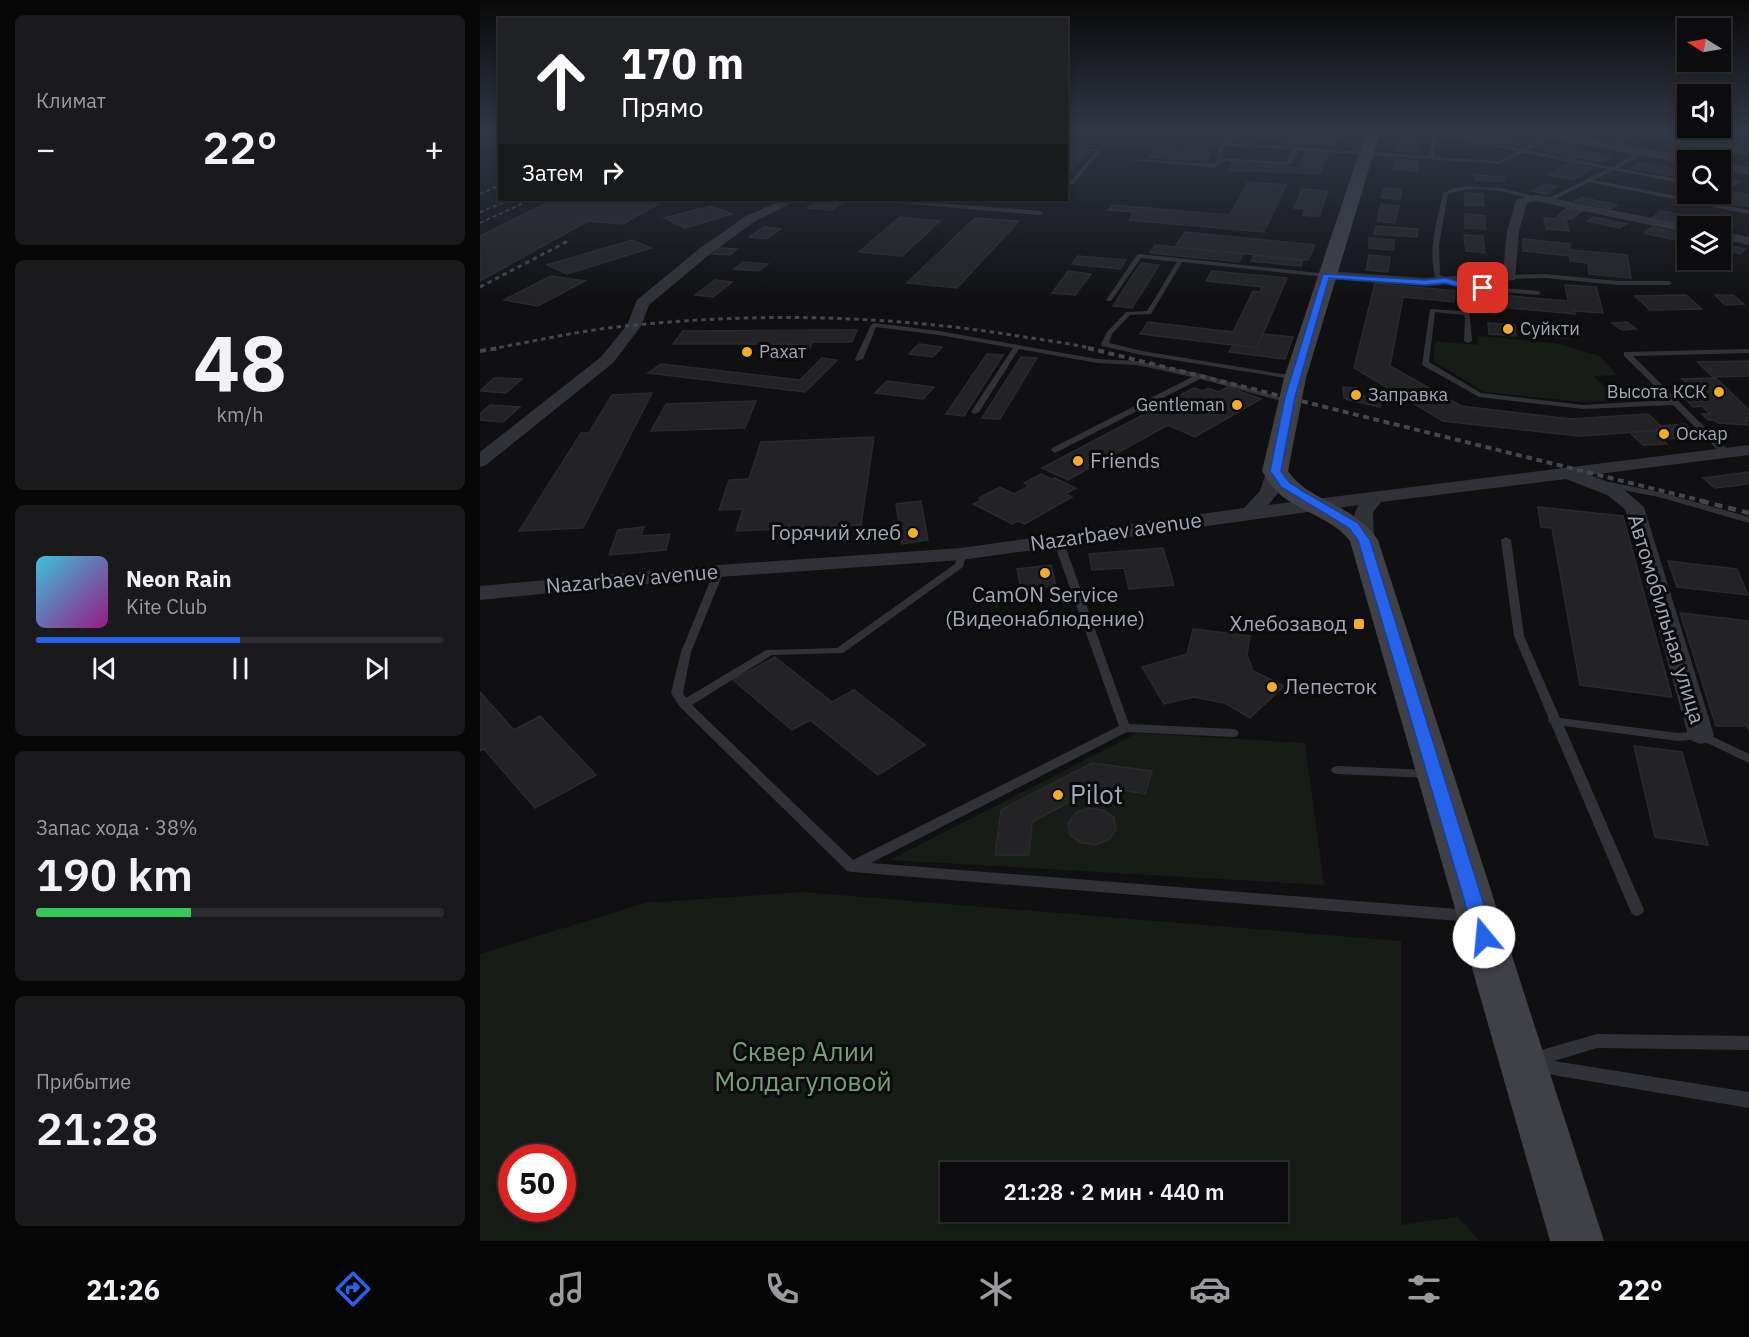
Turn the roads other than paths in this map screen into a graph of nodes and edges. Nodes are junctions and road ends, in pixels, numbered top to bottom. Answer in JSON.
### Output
{"nodes":[{"id":1,"x":1355,"y":187,"type":"edge"},
{"id":2,"x":1575,"y":187,"type":"edge"},
{"id":3,"x":1623,"y":187,"type":"edge"},
{"id":4,"x":1536,"y":198,"type":"junction"},
{"id":5,"x":1549,"y":200,"type":"junction"},
{"id":6,"x":789,"y":201,"type":"edge"},
{"id":7,"x":899,"y":201,"type":"edge"},
{"id":8,"x":1749,"y":212,"type":"edge"},
{"id":9,"x":1040,"y":213,"type":"dead end"},
{"id":10,"x":1677,"y":227,"type":"edge"},
{"id":11,"x":1731,"y":237,"type":"edge"},
{"id":12,"x":1749,"y":241,"type":"edge"},
{"id":13,"x":1180,"y":261,"type":"junction"},
{"id":14,"x":1326,"y":275,"type":"junction"},
{"id":15,"x":1510,"y":277,"type":"junction"},
{"id":16,"x":1445,"y":281,"type":"junction"},
{"id":17,"x":1669,"y":283,"type":"dead end"},
{"id":18,"x":1465,"y":287,"type":"junction"},
{"id":19,"x":1538,"y":293,"type":"dead end"},
{"id":20,"x":1109,"y":300,"type":"dead end"},
{"id":21,"x":1465,"y":313,"type":"junction"},
{"id":22,"x":1468,"y":340,"type":"dead end"},
{"id":23,"x":1018,"y":346,"type":"junction"},
{"id":24,"x":1749,"y":351,"type":"edge"},
{"id":25,"x":859,"y":359,"type":"dead end"},
{"id":26,"x":1199,"y":376,"type":"junction"},
{"id":27,"x":1295,"y":378,"type":"junction"},
{"id":28,"x":1289,"y":401,"type":"junction"},
{"id":29,"x":1676,"y":402,"type":"junction"},
{"id":30,"x":975,"y":412,"type":"dead end"},
{"id":31,"x":1055,"y":450,"type":"dead end"},
{"id":32,"x":1749,"y":450,"type":"edge"},
{"id":33,"x":1726,"y":453,"type":"junction"},
{"id":34,"x":480,"y":461,"type":"edge"},
{"id":35,"x":1275,"y":471,"type":"junction"},
{"id":36,"x":1565,"y":475,"type":"junction"},
{"id":37,"x":1601,"y":484,"type":"junction"},
{"id":38,"x":1375,"y":497,"type":"junction"},
{"id":39,"x":1318,"y":504,"type":"junction"},
{"id":40,"x":1251,"y":513,"type":"junction"},
{"id":41,"x":1749,"y":520,"type":"edge"},
{"id":42,"x":1058,"y":540,"type":"junction"},
{"id":43,"x":1364,"y":540,"type":"junction"},
{"id":44,"x":1506,"y":540,"type":"dead end"},
{"id":45,"x":961,"y":554,"type":"junction"},
{"id":46,"x":719,"y":571,"type":"junction"},
{"id":47,"x":481,"y":594,"type":"edge"},
{"id":48,"x":684,"y":704,"type":"junction"},
{"id":49,"x":1554,"y":721,"type":"junction"},
{"id":50,"x":1125,"y":728,"type":"junction"},
{"id":51,"x":1233,"y":733,"type":"dead end"},
{"id":52,"x":1701,"y":735,"type":"junction"},
{"id":53,"x":1749,"y":759,"type":"edge"},
{"id":54,"x":1337,"y":770,"type":"dead end"},
{"id":55,"x":1435,"y":774,"type":"junction"},
{"id":56,"x":852,"y":867,"type":"junction"},
{"id":57,"x":1637,"y":910,"type":"dead end"},
{"id":58,"x":1478,"y":916,"type":"junction"},
{"id":59,"x":1749,"y":1043,"type":"edge"},
{"id":60,"x":1522,"y":1063,"type":"junction"},
{"id":61,"x":1749,"y":1100,"type":"edge"},
{"id":62,"x":1577,"y":1241,"type":"edge"}],
"edges":[{"from":1,"to":14,"type":"main road"},
{"from":2,"to":5,"type":"lane"},
{"from":3,"to":8,"type":"lane"},
{"from":4,"to":5,"type":"street"},
{"from":4,"to":15,"type":"street"},
{"from":4,"to":16,"type":"lane"},
{"from":5,"to":10,"type":"street"},
{"from":6,"to":34,"type":"street"},
{"from":7,"to":9,"type":"lane"},
{"from":11,"to":12,"type":"street"},
{"from":13,"to":14,"type":"lane"},
{"from":13,"to":20,"type":"lane"},
{"from":13,"to":27,"type":"lane"},
{"from":14,"to":16,"type":"street"},
{"from":14,"to":27,"type":"main road"},
{"from":15,"to":16,"type":"street"},
{"from":15,"to":17,"type":"lane"},
{"from":16,"to":18,"type":"lane"},
{"from":18,"to":19,"type":"lane"},
{"from":18,"to":21,"type":"lane"},
{"from":21,"to":22,"type":"lane"},
{"from":21,"to":29,"type":"lane"},
{"from":23,"to":25,"type":"lane"},
{"from":23,"to":26,"type":"lane"},
{"from":23,"to":30,"type":"lane"},
{"from":24,"to":29,"type":"lane"},
{"from":26,"to":28,"type":"lane"},
{"from":26,"to":31,"type":"lane"},
{"from":27,"to":28,"type":"main road"},
{"from":28,"to":35,"type":"main road"},
{"from":29,"to":33,"type":"lane"},
{"from":32,"to":33,"type":"street","name":"Nazarbaev avenue"},
{"from":33,"to":36,"type":"street","name":"Nazarbaev avenue"},
{"from":35,"to":39,"type":"main road"},
{"from":35,"to":40,"type":"street"},
{"from":36,"to":37,"type":"street","name":"Автомобильная улица"},
{"from":36,"to":38,"type":"street","name":"Nazarbaev avenue"},
{"from":37,"to":41,"type":"lane"},
{"from":37,"to":52,"type":"street","name":"Автомобильная улица"},
{"from":38,"to":39,"type":"street","name":"Nazarbaev avenue"},
{"from":38,"to":43,"type":"street"},
{"from":39,"to":40,"type":"street","name":"Nazarbaev avenue"},
{"from":39,"to":43,"type":"main road"},
{"from":40,"to":42,"type":"street","name":"Nazarbaev avenue"},
{"from":42,"to":45,"type":"street","name":"Nazarbaev avenue"},
{"from":42,"to":50,"type":"lane"},
{"from":43,"to":55,"type":"main road"},
{"from":44,"to":49,"type":"lane"},
{"from":45,"to":46,"type":"street","name":"Nazarbaev avenue"},
{"from":45,"to":48,"type":"lane"},
{"from":46,"to":47,"type":"street","name":"Nazarbaev avenue"},
{"from":46,"to":48,"type":"lane"},
{"from":48,"to":56,"type":"lane"},
{"from":49,"to":52,"type":"lane"},
{"from":49,"to":57,"type":"lane"},
{"from":50,"to":51,"type":"lane"},
{"from":50,"to":56,"type":"lane"},
{"from":52,"to":53,"type":"lane"},
{"from":54,"to":55,"type":"lane"},
{"from":55,"to":58,"type":"main road"},
{"from":56,"to":58,"type":"lane"},
{"from":58,"to":60,"type":"main road"},
{"from":59,"to":60,"type":"lane"},
{"from":60,"to":61,"type":"lane"},
{"from":60,"to":62,"type":"main road"}]}
